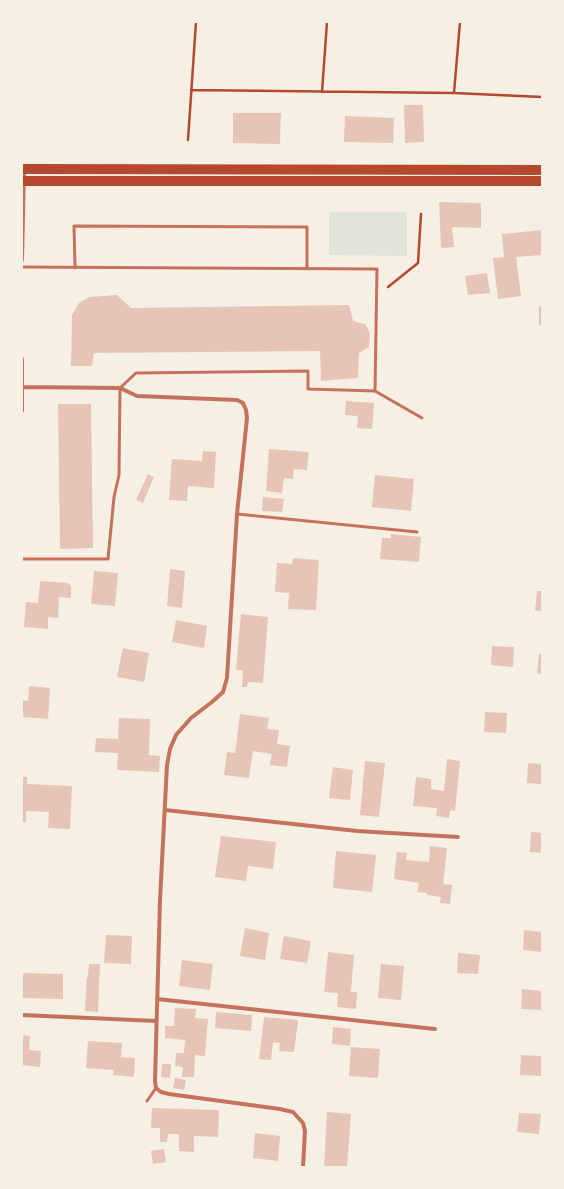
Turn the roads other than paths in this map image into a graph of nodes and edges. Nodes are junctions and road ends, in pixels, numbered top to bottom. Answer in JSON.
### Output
{"nodes":[{"id":1,"x":23,"y":169,"type":"edge"},
{"id":2,"x":542,"y":170,"type":"edge"},
{"id":3,"x":23,"y":181,"type":"edge"},
{"id":4,"x":542,"y":181,"type":"edge"},
{"id":5,"x":22,"y":260,"type":"edge"},
{"id":6,"x":22,"y":267,"type":"edge"},
{"id":7,"x":75,"y":268,"type":"junction"},
{"id":8,"x":306,"y":269,"type":"junction"},
{"id":9,"x":22,"y":359,"type":"edge"},
{"id":10,"x":22,"y":388,"type":"edge"},
{"id":11,"x":120,"y":388,"type":"junction"},
{"id":12,"x":376,"y":391,"type":"junction"},
{"id":13,"x":22,"y":411,"type":"edge"},
{"id":14,"x":422,"y":418,"type":"dead end"},
{"id":15,"x":237,"y":514,"type":"junction"},
{"id":16,"x":417,"y":532,"type":"dead end"},
{"id":17,"x":22,"y":559,"type":"edge"},
{"id":18,"x":165,"y":810,"type":"junction"},
{"id":19,"x":458,"y":837,"type":"dead end"},
{"id":20,"x":158,"y":999,"type":"junction"},
{"id":21,"x":22,"y":1015,"type":"edge"},
{"id":22,"x":156,"y":1021,"type":"junction"},
{"id":23,"x":435,"y":1029,"type":"dead end"},
{"id":24,"x":156,"y":1088,"type":"junction"},
{"id":25,"x":147,"y":1101,"type":"dead end"},
{"id":26,"x":303,"y":1167,"type":"edge"}],
"edges":[{"from":1,"to":2,"type":"main road"},
{"from":1,"to":3,"type":"street"},
{"from":3,"to":4,"type":"main road"},
{"from":3,"to":5,"type":"street"},
{"from":6,"to":7,"type":"lane"},
{"from":7,"to":8,"type":"lane"},
{"from":7,"to":8,"type":"lane"},
{"from":8,"to":12,"type":"lane"},
{"from":9,"to":10,"type":"street"},
{"from":10,"to":11,"type":"street"},
{"from":10,"to":13,"type":"street"},
{"from":11,"to":12,"type":"lane"},
{"from":11,"to":15,"type":"street"},
{"from":11,"to":17,"type":"lane"},
{"from":12,"to":14,"type":"lane"},
{"from":15,"to":16,"type":"lane"},
{"from":15,"to":18,"type":"street"},
{"from":18,"to":19,"type":"street"},
{"from":18,"to":20,"type":"street"},
{"from":20,"to":22,"type":"street"},
{"from":20,"to":23,"type":"street"},
{"from":21,"to":22,"type":"street"},
{"from":22,"to":24,"type":"street"},
{"from":24,"to":25,"type":"lane"},
{"from":24,"to":26,"type":"street"}]}
